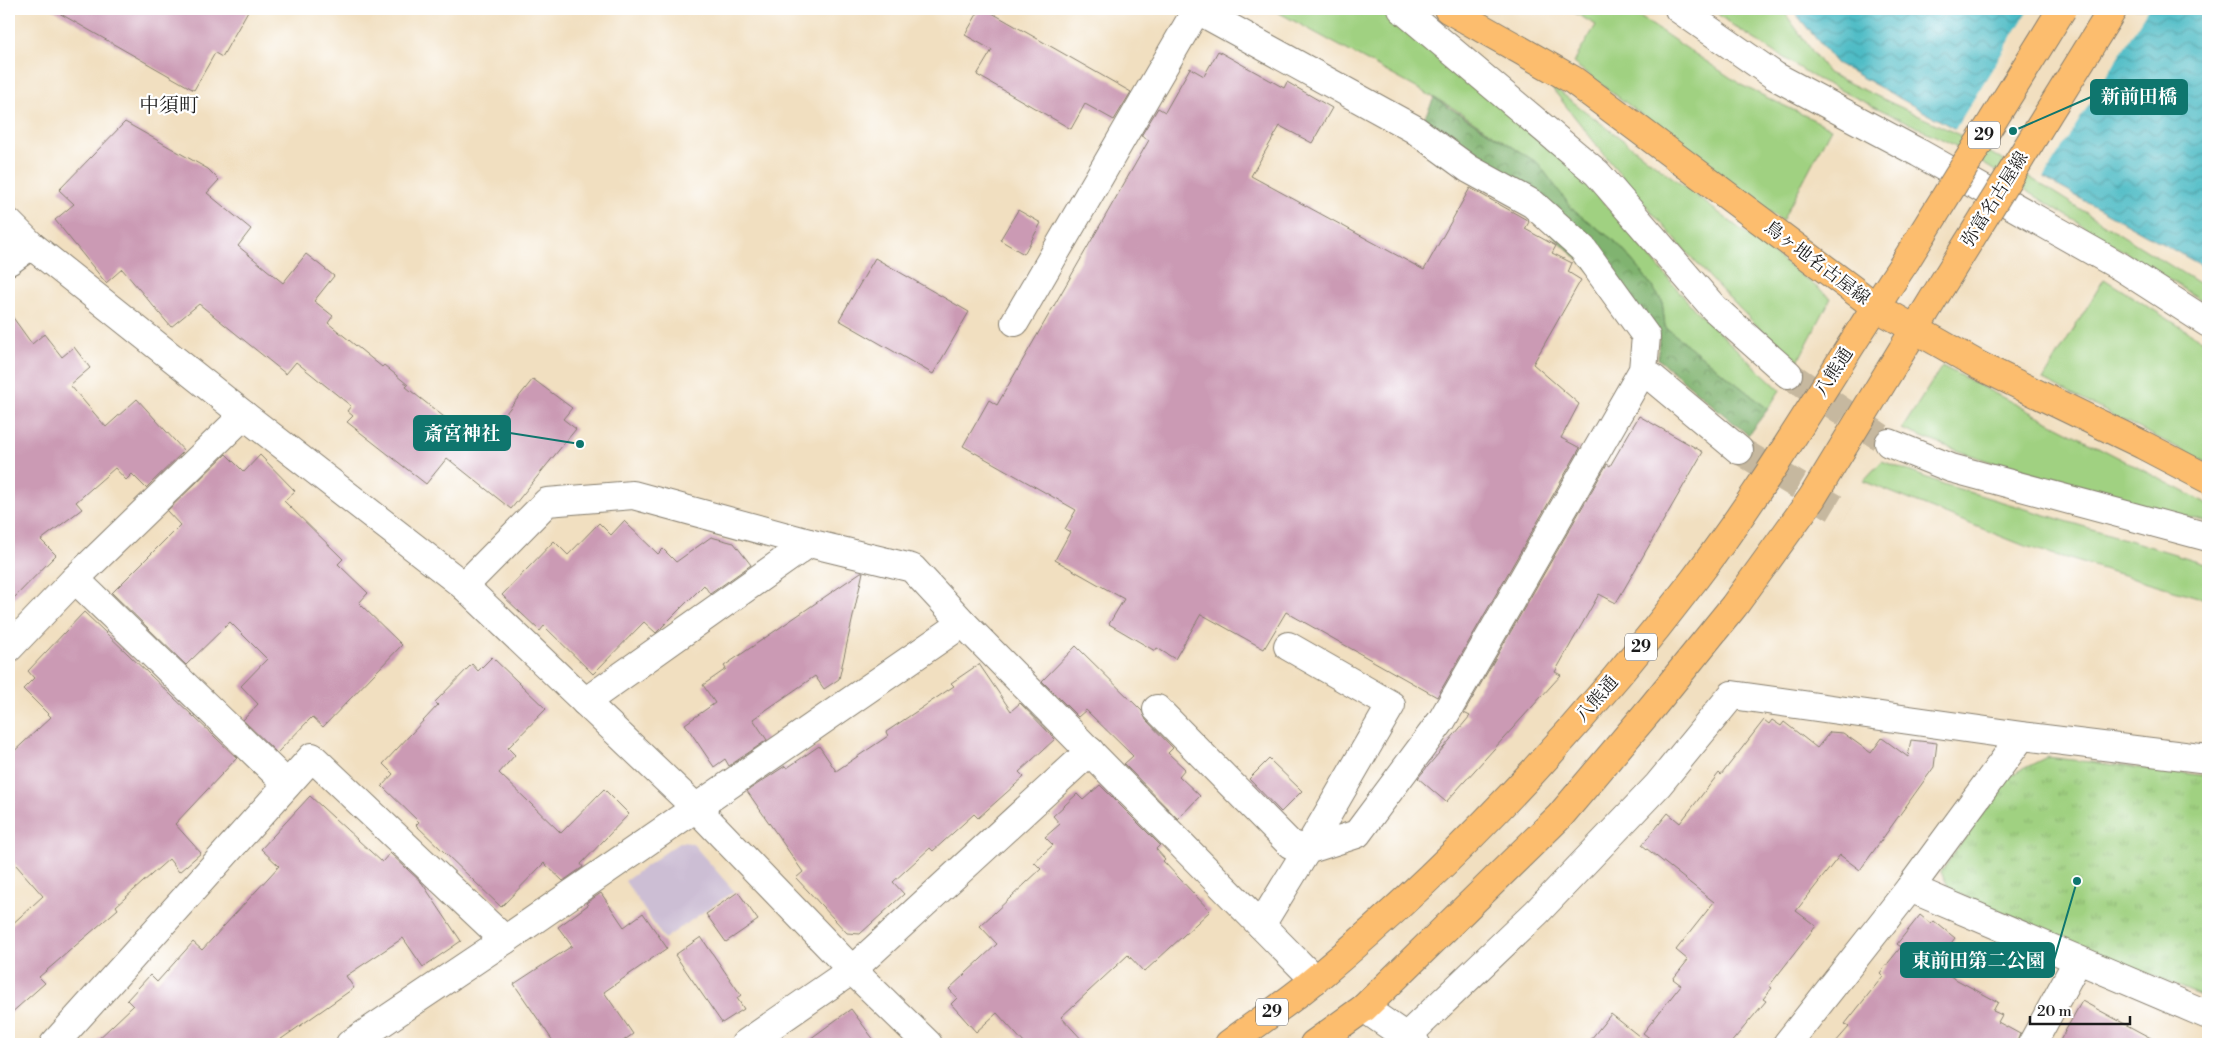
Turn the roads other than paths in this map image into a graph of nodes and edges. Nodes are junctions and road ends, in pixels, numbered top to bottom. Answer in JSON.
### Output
{"nodes":[{"id":1,"x":1197,"y":9,"type":"edge"},
{"id":2,"x":1402,"y":9,"type":"edge"},
{"id":3,"x":1448,"y":9,"type":"edge"},
{"id":4,"x":1679,"y":9,"type":"edge"},
{"id":5,"x":2062,"y":9,"type":"edge"},
{"id":6,"x":2113,"y":9,"type":"edge"},
{"id":7,"x":9,"y":223,"type":"edge"},
{"id":8,"x":31,"y":244,"type":"junction"},
{"id":9,"x":9,"y":260,"type":"edge"},
{"id":10,"x":1876,"y":307,"type":"junction"},
{"id":11,"x":1015,"y":322,"type":"dead end"},
{"id":12,"x":2208,"y":323,"type":"edge"},
{"id":13,"x":1915,"y":330,"type":"junction"},
{"id":14,"x":1643,"y":370,"type":"junction"},
{"id":15,"x":1788,"y":374,"type":"tunnel mouth"},
{"id":16,"x":244,"y":415,"type":"junction"},
{"id":17,"x":1889,"y":443,"type":"tunnel mouth"},
{"id":18,"x":1739,"y":450,"type":"tunnel mouth"},
{"id":19,"x":2208,"y":479,"type":"edge"},
{"id":20,"x":2208,"y":537,"type":"edge"},
{"id":21,"x":809,"y":543,"type":"junction"},
{"id":22,"x":75,"y":579,"type":"junction"},
{"id":23,"x":464,"y":586,"type":"junction"},
{"id":24,"x":962,"y":623,"type":"junction"},
{"id":25,"x":1288,"y":646,"type":"dead end"},
{"id":26,"x":9,"y":648,"type":"edge"},
{"id":27,"x":584,"y":702,"type":"junction"},
{"id":28,"x":1157,"y":709,"type":"dead end"},
{"id":29,"x":2022,"y":736,"type":"junction"},
{"id":30,"x":1090,"y":752,"type":"junction"},
{"id":31,"x":2208,"y":759,"type":"edge"},
{"id":32,"x":287,"y":784,"type":"junction"},
{"id":33,"x":695,"y":807,"type":"junction"},
{"id":34,"x":1307,"y":850,"type":"junction"},
{"id":35,"x":1910,"y":888,"type":"junction"},
{"id":36,"x":1261,"y":925,"type":"junction"},
{"id":37,"x":505,"y":940,"type":"junction"},
{"id":38,"x":2078,"y":960,"type":"junction"},
{"id":39,"x":852,"y":970,"type":"junction"},
{"id":40,"x":1315,"y":980,"type":"junction"},
{"id":41,"x":1364,"y":1008,"type":"junction"},
{"id":42,"x":2208,"y":1015,"type":"edge"},
{"id":43,"x":1411,"y":1041,"type":"edge"},
{"id":44,"x":54,"y":1044,"type":"edge"},
{"id":45,"x":350,"y":1044,"type":"edge"},
{"id":46,"x":745,"y":1044,"type":"edge"},
{"id":47,"x":928,"y":1044,"type":"edge"},
{"id":48,"x":1229,"y":1044,"type":"edge"},
{"id":49,"x":1314,"y":1044,"type":"edge"},
{"id":50,"x":1787,"y":1044,"type":"edge"},
{"id":51,"x":2032,"y":1044,"type":"edge"}],
"edges":[{"from":1,"to":11,"type":"street"},
{"from":1,"to":14,"type":"street"},
{"from":2,"to":15,"type":"street"},
{"from":3,"to":10,"type":"main road","name":"鳥ヶ地名古屋線"},
{"from":4,"to":12,"type":"street"},
{"from":5,"to":10,"type":"main road","name":"八熊通","number":"29","bridge":true},
{"from":6,"to":13,"type":"main road","name":"弥富名古屋線","number":"29","bridge":true},
{"from":7,"to":8,"type":"street"},
{"from":8,"to":9,"type":"street"},
{"from":8,"to":16,"type":"street"},
{"from":10,"to":13,"type":"main road","name":"鳥ヶ地名古屋線"},
{"from":10,"to":40,"type":"main road","name":"八熊通","number":"29"},
{"from":13,"to":19,"type":"main road","name":"鳥ヶ地名古屋線"},
{"from":13,"to":41,"type":"main road","number":"29"},
{"from":14,"to":18,"type":"street"},
{"from":14,"to":34,"type":"street"},
{"from":16,"to":22,"type":"street"},
{"from":16,"to":23,"type":"street"},
{"from":17,"to":20,"type":"street"},
{"from":21,"to":23,"type":"street"},
{"from":21,"to":24,"type":"street"},
{"from":21,"to":27,"type":"street"},
{"from":22,"to":26,"type":"street"},
{"from":22,"to":32,"type":"street"},
{"from":23,"to":27,"type":"street"},
{"from":24,"to":30,"type":"street"},
{"from":24,"to":33,"type":"street"},
{"from":25,"to":34,"type":"street"},
{"from":27,"to":33,"type":"street"},
{"from":28,"to":34,"type":"street"},
{"from":29,"to":31,"type":"street"},
{"from":29,"to":35,"type":"street"},
{"from":29,"to":43,"type":"street"},
{"from":30,"to":36,"type":"street"},
{"from":30,"to":39,"type":"street"},
{"from":32,"to":37,"type":"street"},
{"from":32,"to":44,"type":"street"},
{"from":33,"to":37,"type":"street"},
{"from":33,"to":39,"type":"street"},
{"from":34,"to":36,"type":"street"},
{"from":35,"to":38,"type":"street"},
{"from":35,"to":50,"type":"street"},
{"from":36,"to":40,"type":"street"},
{"from":37,"to":45,"type":"street"},
{"from":38,"to":42,"type":"street"},
{"from":38,"to":51,"type":"street"},
{"from":39,"to":46,"type":"street"},
{"from":39,"to":47,"type":"street"},
{"from":40,"to":48,"type":"main road","name":"八熊通","number":"29"},
{"from":41,"to":43,"type":"street"},
{"from":41,"to":49,"type":"main road","number":"29"}]}
